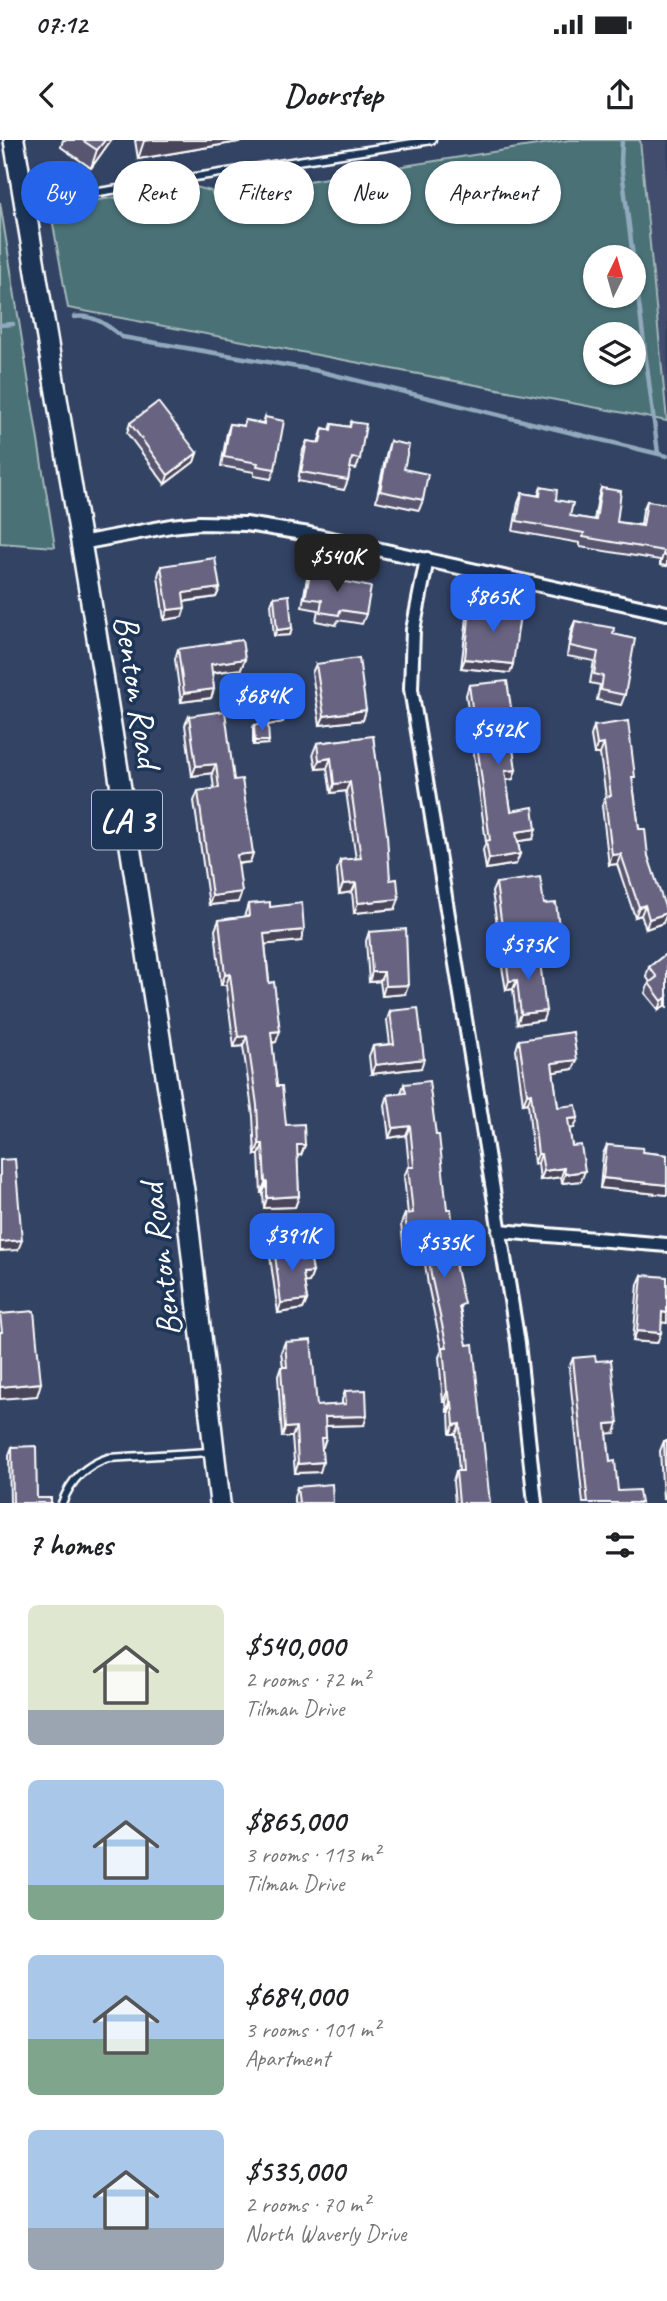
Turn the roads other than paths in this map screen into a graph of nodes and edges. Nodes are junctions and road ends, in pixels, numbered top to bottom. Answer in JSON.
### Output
{"nodes":[{"id":1,"x":14,"y":140,"type":"edge"},
{"id":2,"x":432,"y":140,"type":"edge"},
{"id":3,"x":21,"y":180,"type":"edge"},
{"id":4,"x":99,"y":192,"type":"edge"},
{"id":5,"x":28,"y":224,"type":"edge"},
{"id":6,"x":81,"y":543,"type":"junction"},
{"id":7,"x":427,"y":559,"type":"junction"},
{"id":8,"x":667,"y":613,"type":"edge"},
{"id":9,"x":499,"y":1231,"type":"junction"},
{"id":10,"x":667,"y":1245,"type":"edge"},
{"id":11,"x":214,"y":1452,"type":"junction"},
{"id":12,"x":62,"y":1503,"type":"edge"},
{"id":13,"x":220,"y":1503,"type":"edge"},
{"id":14,"x":535,"y":1503,"type":"edge"}],
"edges":[{"from":1,"to":3,"type":"main road","name":"Benton Road","number":"LA 3"},
{"from":2,"to":4,"type":"lane"},
{"from":5,"to":6,"type":"main road","name":"Benton Road","number":"LA 3"},
{"from":6,"to":7,"type":"street"},
{"from":6,"to":11,"type":"main road","name":"Benton Road","number":"LA 3"},
{"from":7,"to":8,"type":"street"},
{"from":7,"to":9,"type":"street"},
{"from":9,"to":10,"type":"street"},
{"from":9,"to":14,"type":"street"},
{"from":11,"to":12,"type":"lane"},
{"from":11,"to":13,"type":"main road","name":"Benton Road","number":"LA 3"}]}
